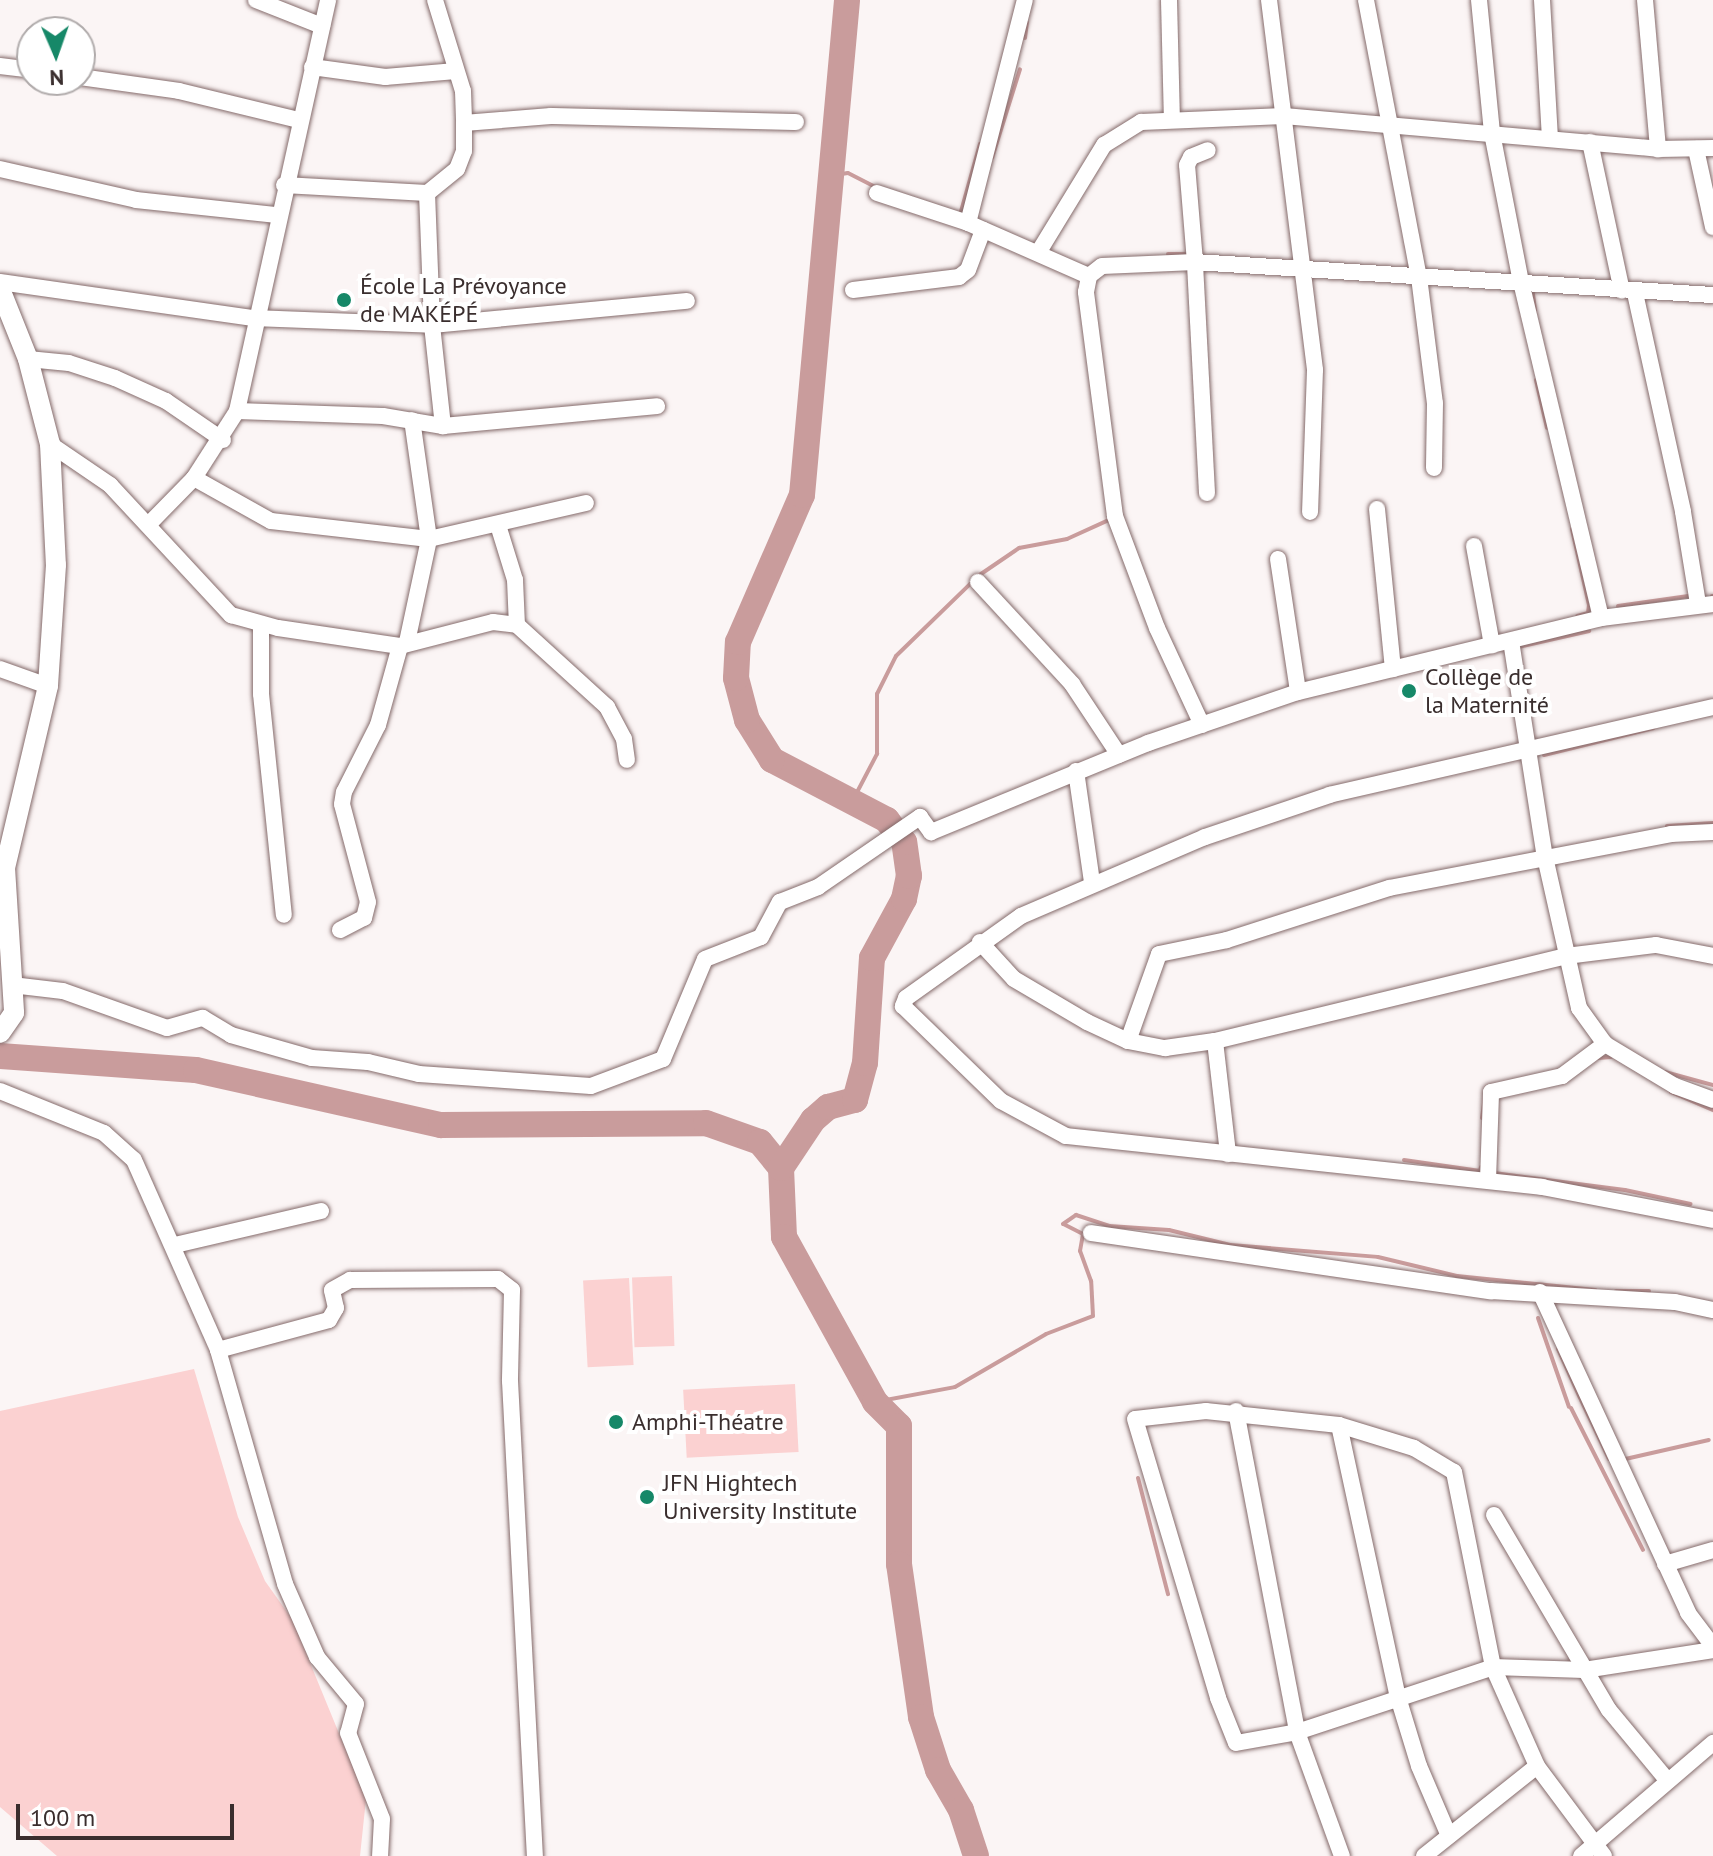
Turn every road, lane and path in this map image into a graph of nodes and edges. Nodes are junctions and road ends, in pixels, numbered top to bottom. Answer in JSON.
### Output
{"nodes":[{"id":1,"x":256,"y":0,"type":"edge"},
{"id":2,"x":328,"y":0,"type":"edge"},
{"id":3,"x":435,"y":0,"type":"edge"},
{"id":4,"x":1025,"y":0,"type":"edge"},
{"id":5,"x":1169,"y":0,"type":"edge"},
{"id":6,"x":1269,"y":0,"type":"edge"},
{"id":7,"x":1366,"y":0,"type":"edge"},
{"id":8,"x":1479,"y":0,"type":"edge"},
{"id":9,"x":1542,"y":0,"type":"edge"},
{"id":10,"x":1645,"y":0,"type":"edge"},
{"id":11,"x":322,"y":26,"type":"junction"},
{"id":12,"x":312,"y":67,"type":"junction"},
{"id":13,"x":456,"y":71,"type":"junction"},
{"id":14,"x":96,"y":79,"type":"edge"},
{"id":15,"x":1284,"y":116,"type":"junction"},
{"id":16,"x":299,"y":120,"type":"junction"},
{"id":17,"x":1172,"y":120,"type":"junction"},
{"id":18,"x":796,"y":122,"type":"dead end"},
{"id":19,"x":464,"y":123,"type":"junction"},
{"id":20,"x":1388,"y":127,"type":"junction"},
{"id":21,"x":1492,"y":133,"type":"junction"},
{"id":22,"x":1550,"y":138,"type":"junction"},
{"id":23,"x":1590,"y":142,"type":"junction"},
{"id":24,"x":1658,"y":149,"type":"junction"},
{"id":25,"x":1705,"y":149,"type":"edge"},
{"id":26,"x":1208,"y":150,"type":"dead end"},
{"id":27,"x":0,"y":169,"type":"edge"},
{"id":28,"x":284,"y":185,"type":"junction"},
{"id":29,"x":427,"y":193,"type":"junction"},
{"id":30,"x":877,"y":193,"type":"dead end"},
{"id":31,"x":277,"y":215,"type":"junction"},
{"id":32,"x":976,"y":227,"type":"junction"},
{"id":33,"x":1713,"y":227,"type":"edge"},
{"id":34,"x":1038,"y":253,"type":"junction"},
{"id":35,"x":1195,"y":262,"type":"junction"},
{"id":36,"x":1302,"y":268,"type":"junction"},
{"id":37,"x":1089,"y":276,"type":"junction"},
{"id":38,"x":1419,"y":277,"type":"junction"},
{"id":39,"x":0,"y":282,"type":"edge"},
{"id":40,"x":1521,"y":282,"type":"junction"},
{"id":41,"x":0,"y":289,"type":"edge"},
{"id":42,"x":853,"y":290,"type":"dead end"},
{"id":43,"x":1628,"y":292,"type":"junction"},
{"id":44,"x":1713,"y":295,"type":"edge"},
{"id":45,"x":687,"y":301,"type":"dead end"},
{"id":46,"x":253,"y":318,"type":"junction"},
{"id":47,"x":432,"y":325,"type":"junction"},
{"id":48,"x":28,"y":359,"type":"junction"},
{"id":49,"x":657,"y":406,"type":"dead end"},
{"id":50,"x":237,"y":411,"type":"junction"},
{"id":51,"x":412,"y":420,"type":"junction"},
{"id":52,"x":443,"y":426,"type":"junction"},
{"id":53,"x":223,"y":440,"type":"junction"},
{"id":54,"x":50,"y":444,"type":"junction"},
{"id":55,"x":1434,"y":468,"type":"dead end"},
{"id":56,"x":194,"y":478,"type":"junction"},
{"id":57,"x":1207,"y":493,"type":"dead end"},
{"id":58,"x":586,"y":503,"type":"dead end"},
{"id":59,"x":1377,"y":509,"type":"dead end"},
{"id":60,"x":1310,"y":512,"type":"dead end"},
{"id":61,"x":149,"y":524,"type":"junction"},
{"id":62,"x":498,"y":525,"type":"junction"},
{"id":63,"x":429,"y":539,"type":"junction"},
{"id":64,"x":1474,"y":546,"type":"dead end"},
{"id":65,"x":1278,"y":559,"type":"dead end"},
{"id":66,"x":978,"y":582,"type":"dead end"},
{"id":67,"x":1705,"y":604,"type":"edge"},
{"id":68,"x":1601,"y":618,"type":"junction"},
{"id":69,"x":261,"y":624,"type":"junction"},
{"id":70,"x":517,"y":625,"type":"junction"},
{"id":71,"x":1511,"y":641,"type":"junction"},
{"id":72,"x":403,"y":644,"type":"junction"},
{"id":73,"x":1492,"y":645,"type":"junction"},
{"id":74,"x":0,"y":669,"type":"edge"},
{"id":75,"x":1393,"y":669,"type":"junction"},
{"id":76,"x":48,"y":686,"type":"junction"},
{"id":77,"x":1298,"y":692,"type":"junction"},
{"id":78,"x":1713,"y":707,"type":"edge"},
{"id":79,"x":1202,"y":725,"type":"junction"},
{"id":80,"x":1528,"y":748,"type":"junction"},
{"id":81,"x":1119,"y":755,"type":"junction"},
{"id":82,"x":627,"y":760,"type":"dead end"},
{"id":83,"x":1076,"y":771,"type":"junction"},
{"id":84,"x":1713,"y":832,"type":"edge"},
{"id":85,"x":1545,"y":857,"type":"junction"},
{"id":86,"x":1092,"y":882,"type":"junction"},
{"id":87,"x":284,"y":915,"type":"dead end"},
{"id":88,"x":340,"y":930,"type":"dead end"},
{"id":89,"x":980,"y":942,"type":"junction"},
{"id":90,"x":1566,"y":956,"type":"junction"},
{"id":91,"x":1713,"y":956,"type":"edge"},
{"id":92,"x":12,"y":985,"type":"junction"},
{"id":93,"x":0,"y":1033,"type":"edge"},
{"id":94,"x":1128,"y":1041,"type":"junction"},
{"id":95,"x":1215,"y":1041,"type":"junction"},
{"id":96,"x":1605,"y":1044,"type":"junction"},
{"id":97,"x":0,"y":1091,"type":"edge"},
{"id":98,"x":1713,"y":1100,"type":"edge"},
{"id":99,"x":1228,"y":1154,"type":"junction"},
{"id":100,"x":1488,"y":1180,"type":"junction"},
{"id":101,"x":321,"y":1211,"type":"dead end"},
{"id":102,"x":1713,"y":1220,"type":"edge"},
{"id":103,"x":1091,"y":1233,"type":"dead end"},
{"id":104,"x":175,"y":1245,"type":"junction"},
{"id":105,"x":1540,"y":1292,"type":"junction"},
{"id":106,"x":1713,"y":1310,"type":"edge"},
{"id":107,"x":218,"y":1350,"type":"junction"},
{"id":108,"x":1236,"y":1411,"type":"junction"},
{"id":109,"x":1339,"y":1425,"type":"junction"},
{"id":110,"x":1494,"y":1515,"type":"dead end"},
{"id":111,"x":1713,"y":1550,"type":"edge"},
{"id":112,"x":1665,"y":1564,"type":"junction"},
{"id":113,"x":1713,"y":1648,"type":"edge"},
{"id":114,"x":1493,"y":1667,"type":"junction"},
{"id":115,"x":1584,"y":1670,"type":"junction"},
{"id":116,"x":1397,"y":1694,"type":"junction"},
{"id":117,"x":1297,"y":1732,"type":"junction"},
{"id":118,"x":1713,"y":1743,"type":"edge"},
{"id":119,"x":1537,"y":1766,"type":"junction"},
{"id":120,"x":1668,"y":1781,"type":"junction"},
{"id":121,"x":1449,"y":1836,"type":"junction"},
{"id":122,"x":1593,"y":1853,"type":"edge"},
{"id":123,"x":380,"y":1856,"type":"edge"},
{"id":124,"x":535,"y":1856,"type":"edge"},
{"id":125,"x":1342,"y":1856,"type":"edge"},
{"id":126,"x":1424,"y":1856,"type":"edge"}],
"edges":[{"from":1,"to":11,"type":"street"},
{"from":2,"to":11,"type":"street"},
{"from":3,"to":13,"type":"street"},
{"from":4,"to":32,"type":"street"},
{"from":5,"to":17,"type":"street"},
{"from":6,"to":15,"type":"street"},
{"from":7,"to":20,"type":"street"},
{"from":8,"to":21,"type":"street"},
{"from":9,"to":22,"type":"street"},
{"from":10,"to":24,"type":"street"},
{"from":11,"to":12,"type":"street"},
{"from":12,"to":13,"type":"street"},
{"from":12,"to":16,"type":"street"},
{"from":13,"to":19,"type":"street"},
{"from":14,"to":16,"type":"street"},
{"from":15,"to":17,"type":"street"},
{"from":15,"to":20,"type":"street"},
{"from":15,"to":36,"type":"street"},
{"from":16,"to":28,"type":"street"},
{"from":17,"to":34,"type":"street"},
{"from":18,"to":19,"type":"street"},
{"from":19,"to":29,"type":"street"},
{"from":20,"to":21,"type":"street"},
{"from":20,"to":38,"type":"street"},
{"from":21,"to":22,"type":"street"},
{"from":21,"to":40,"type":"street"},
{"from":22,"to":23,"type":"street"},
{"from":23,"to":24,"type":"street"},
{"from":23,"to":43,"type":"street"},
{"from":24,"to":25,"type":"street"},
{"from":25,"to":33,"type":"street"},
{"from":26,"to":35,"type":"street"},
{"from":27,"to":31,"type":"street"},
{"from":28,"to":29,"type":"street"},
{"from":28,"to":31,"type":"street"},
{"from":29,"to":47,"type":"street"},
{"from":30,"to":32,"type":"street"},
{"from":31,"to":46,"type":"street"},
{"from":32,"to":34,"type":"street"},
{"from":32,"to":42,"type":"street"},
{"from":34,"to":37,"type":"street"},
{"from":35,"to":36,"type":"street"},
{"from":35,"to":37,"type":"street"},
{"from":35,"to":57,"type":"street"},
{"from":36,"to":38,"type":"street"},
{"from":36,"to":60,"type":"street"},
{"from":37,"to":79,"type":"street"},
{"from":38,"to":40,"type":"street"},
{"from":38,"to":55,"type":"street"},
{"from":39,"to":46,"type":"street"},
{"from":40,"to":43,"type":"street"},
{"from":40,"to":68,"type":"street"},
{"from":41,"to":48,"type":"street"},
{"from":43,"to":44,"type":"street"},
{"from":43,"to":67,"type":"street"},
{"from":45,"to":47,"type":"street"},
{"from":46,"to":47,"type":"street"},
{"from":46,"to":50,"type":"street"},
{"from":47,"to":52,"type":"street"},
{"from":48,"to":53,"type":"street"},
{"from":48,"to":54,"type":"street"},
{"from":49,"to":52,"type":"street"},
{"from":50,"to":51,"type":"street"},
{"from":50,"to":53,"type":"street"},
{"from":51,"to":52,"type":"street"},
{"from":51,"to":63,"type":"street"},
{"from":53,"to":56,"type":"street"},
{"from":54,"to":61,"type":"street"},
{"from":54,"to":76,"type":"street"},
{"from":56,"to":61,"type":"street"},
{"from":56,"to":63,"type":"street"},
{"from":58,"to":62,"type":"street"},
{"from":59,"to":75,"type":"street"},
{"from":61,"to":69,"type":"street"},
{"from":62,"to":63,"type":"street"},
{"from":62,"to":70,"type":"street"},
{"from":63,"to":72,"type":"street"},
{"from":64,"to":73,"type":"street"},
{"from":65,"to":77,"type":"street"},
{"from":66,"to":81,"type":"street"},
{"from":67,"to":68,"type":"street"},
{"from":68,"to":71,"type":"street"},
{"from":69,"to":72,"type":"street"},
{"from":69,"to":87,"type":"street"},
{"from":70,"to":72,"type":"street"},
{"from":70,"to":82,"type":"street"},
{"from":71,"to":73,"type":"street"},
{"from":71,"to":80,"type":"street"},
{"from":72,"to":88,"type":"street"},
{"from":73,"to":75,"type":"street"},
{"from":74,"to":76,"type":"street"},
{"from":75,"to":77,"type":"street"},
{"from":76,"to":92,"type":"street"},
{"from":77,"to":79,"type":"street"},
{"from":78,"to":80,"type":"street"},
{"from":79,"to":81,"type":"street"},
{"from":80,"to":85,"type":"street"},
{"from":80,"to":86,"type":"street"},
{"from":81,"to":83,"type":"street"},
{"from":83,"to":86,"type":"street"},
{"from":83,"to":92,"type":"street"},
{"from":84,"to":85,"type":"street"},
{"from":85,"to":90,"type":"street"},
{"from":85,"to":94,"type":"street"},
{"from":86,"to":89,"type":"street"},
{"from":89,"to":94,"type":"street"},
{"from":89,"to":99,"type":"street"},
{"from":90,"to":91,"type":"street"},
{"from":90,"to":95,"type":"street"},
{"from":90,"to":96,"type":"street"},
{"from":92,"to":93,"type":"street"},
{"from":94,"to":95,"type":"street"},
{"from":95,"to":99,"type":"street"},
{"from":96,"to":98,"type":"street"},
{"from":96,"to":100,"type":"street"},
{"from":97,"to":104,"type":"street"},
{"from":99,"to":100,"type":"street"},
{"from":100,"to":102,"type":"street"},
{"from":101,"to":104,"type":"street"},
{"from":103,"to":105,"type":"street"},
{"from":104,"to":107,"type":"street"},
{"from":105,"to":106,"type":"street"},
{"from":105,"to":112,"type":"street"},
{"from":107,"to":123,"type":"street"},
{"from":107,"to":124,"type":"street"},
{"from":108,"to":109,"type":"street"},
{"from":108,"to":117,"type":"street"},
{"from":108,"to":117,"type":"street"},
{"from":109,"to":114,"type":"street"},
{"from":109,"to":116,"type":"street"},
{"from":110,"to":115,"type":"street"},
{"from":111,"to":112,"type":"street"},
{"from":112,"to":113,"type":"street"},
{"from":113,"to":115,"type":"street"},
{"from":114,"to":115,"type":"street"},
{"from":114,"to":116,"type":"street"},
{"from":114,"to":119,"type":"street"},
{"from":115,"to":120,"type":"street"},
{"from":116,"to":117,"type":"street"},
{"from":116,"to":121,"type":"street"},
{"from":117,"to":125,"type":"street"},
{"from":118,"to":120,"type":"street"},
{"from":119,"to":121,"type":"street"},
{"from":119,"to":122,"type":"street"},
{"from":120,"to":122,"type":"street"},
{"from":121,"to":126,"type":"street"}]}
